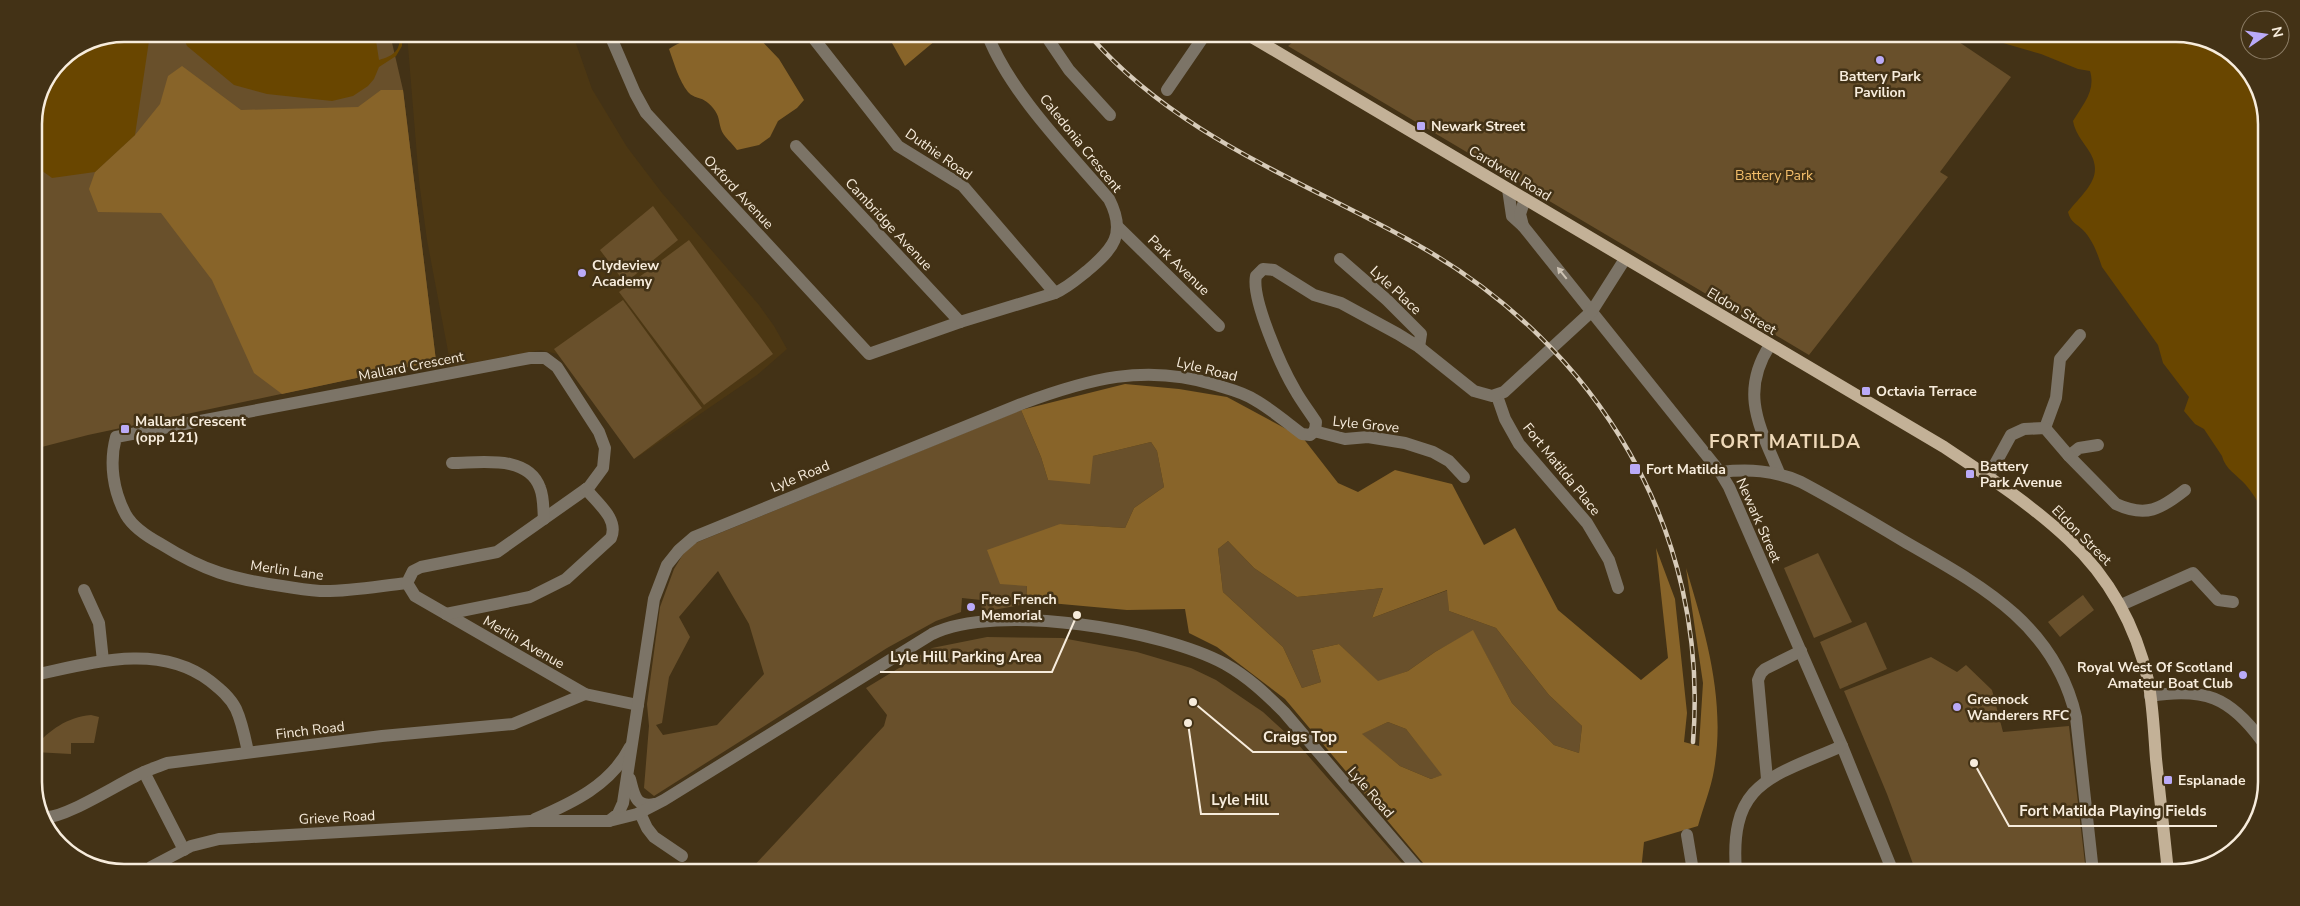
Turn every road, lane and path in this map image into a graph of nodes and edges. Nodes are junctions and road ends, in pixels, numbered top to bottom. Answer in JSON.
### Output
{"nodes":[{"id":1,"x":613,"y":42,"type":"edge"},
{"id":2,"x":817,"y":42,"type":"edge"},
{"id":3,"x":991,"y":42,"type":"edge"},
{"id":4,"x":1050,"y":42,"type":"edge"},
{"id":5,"x":1200,"y":42,"type":"edge"},
{"id":6,"x":1260,"y":42,"type":"edge"},
{"id":7,"x":1167,"y":90,"type":"dead end"},
{"id":8,"x":1110,"y":115,"type":"dead end"},
{"id":9,"x":796,"y":146,"type":"dead end"},
{"id":10,"x":1508,"y":189,"type":"junction"},
{"id":11,"x":1525,"y":199,"type":"junction"},
{"id":12,"x":1117,"y":226,"type":"junction"},
{"id":13,"x":1523,"y":226,"type":"junction"},
{"id":14,"x":1340,"y":259,"type":"dead end"},
{"id":15,"x":1625,"y":259,"type":"junction"},
{"id":16,"x":1056,"y":293,"type":"junction"},
{"id":17,"x":1592,"y":311,"type":"junction"},
{"id":18,"x":960,"y":322,"type":"junction"},
{"id":19,"x":1220,"y":326,"type":"dead end"},
{"id":20,"x":2080,"y":335,"type":"dead end"},
{"id":21,"x":1770,"y":345,"type":"junction"},
{"id":22,"x":1419,"y":347,"type":"junction"},
{"id":23,"x":1497,"y":396,"type":"junction"},
{"id":24,"x":2045,"y":428,"type":"junction"},
{"id":25,"x":1314,"y":432,"type":"junction"},
{"id":26,"x":2098,"y":445,"type":"dead end"},
{"id":27,"x":2069,"y":456,"type":"junction"},
{"id":28,"x":452,"y":463,"type":"dead end"},
{"id":29,"x":1720,"y":472,"type":"junction"},
{"id":30,"x":1779,"y":473,"type":"junction"},
{"id":31,"x":1464,"y":477,"type":"dead end"},
{"id":32,"x":1988,"y":477,"type":"junction"},
{"id":33,"x":586,"y":490,"type":"junction"},
{"id":34,"x":2185,"y":490,"type":"dead end"},
{"id":35,"x":544,"y":519,"type":"junction"},
{"id":36,"x":223,"y":575,"type":"joint"},
{"id":37,"x":407,"y":583,"type":"junction"},
{"id":38,"x":1618,"y":588,"type":"dead end"},
{"id":39,"x":84,"y":590,"type":"dead end"},
{"id":40,"x":2233,"y":602,"type":"dead end"},
{"id":41,"x":2121,"y":605,"type":"junction"},
{"id":42,"x":446,"y":614,"type":"junction"},
{"id":43,"x":1801,"y":652,"type":"junction"},
{"id":44,"x":103,"y":661,"type":"junction"},
{"id":45,"x":43,"y":673,"type":"edge"},
{"id":46,"x":584,"y":694,"type":"junction"},
{"id":47,"x":2150,"y":696,"type":"junction"},
{"id":48,"x":638,"y":706,"type":"junction"},
{"id":49,"x":2258,"y":736,"type":"edge"},
{"id":50,"x":634,"y":738,"type":"junction"},
{"id":51,"x":1842,"y":746,"type":"junction"},
{"id":52,"x":248,"y":752,"type":"junction"},
{"id":53,"x":144,"y":772,"type":"junction"},
{"id":54,"x":612,"y":773,"type":"junction"},
{"id":55,"x":629,"y":776,"type":"junction"},
{"id":56,"x":1767,"y":779,"type":"junction"},
{"id":57,"x":583,"y":796,"type":"junction"},
{"id":58,"x":664,"y":800,"type":"junction"},
{"id":59,"x":640,"y":812,"type":"junction"},
{"id":60,"x":51,"y":818,"type":"edge"},
{"id":61,"x":609,"y":820,"type":"junction"},
{"id":62,"x":530,"y":821,"type":"junction"},
{"id":63,"x":583,"y":821,"type":"junction"},
{"id":64,"x":1687,"y":835,"type":"dead end"},
{"id":65,"x":184,"y":850,"type":"junction"},
{"id":66,"x":682,"y":856,"type":"dead end"},
{"id":67,"x":158,"y":864,"type":"edge"},
{"id":68,"x":1414,"y":864,"type":"edge"},
{"id":69,"x":1692,"y":864,"type":"edge"},
{"id":70,"x":1736,"y":864,"type":"edge"},
{"id":71,"x":1890,"y":864,"type":"edge"},
{"id":72,"x":2092,"y":864,"type":"edge"},
{"id":73,"x":2167,"y":864,"type":"edge"}],
"edges":[{"from":1,"to":18,"type":"street","name":"Oxford Avenue"},
{"from":2,"to":16,"type":"street","name":"Duthie Road"},
{"from":3,"to":12,"type":"street","name":"Caledonia Crescent"},
{"from":4,"to":8,"type":"street"},
{"from":5,"to":7,"type":"street"},
{"from":6,"to":10,"type":"main road","name":"Cardwell Road"},
{"from":9,"to":18,"type":"street","name":"Cambridge Avenue"},
{"from":10,"to":11,"type":"main road","name":"Cardwell Road"},
{"from":10,"to":13,"type":"street","name":"Newark Street"},
{"from":11,"to":13,"type":"street"},
{"from":11,"to":15,"type":"main road","name":"Cardwell Road"},
{"from":12,"to":16,"type":"street"},
{"from":12,"to":19,"type":"street","name":"Park Avenue"},
{"from":17,"to":13,"type":"street","name":"Newark Street","one_way":true},
{"from":14,"to":22,"type":"street","name":"Lyle Place"},
{"from":15,"to":17,"type":"street"},
{"from":15,"to":21,"type":"main road","name":"Eldon Street"},
{"from":16,"to":18,"type":"street"},
{"from":17,"to":23,"type":"street"},
{"from":17,"to":29,"type":"street","name":"Newark Street"},
{"from":20,"to":24,"type":"street"},
{"from":21,"to":30,"type":"street"},
{"from":21,"to":32,"type":"main road","name":"Eldon Street"},
{"from":22,"to":23,"type":"street"},
{"from":22,"to":25,"type":"street"},
{"from":23,"to":38,"type":"street","name":"Fort Matilda Place"},
{"from":24,"to":27,"type":"street"},
{"from":24,"to":32,"type":"street"},
{"from":25,"to":31,"type":"street","name":"Lyle Grove"},
{"from":25,"to":48,"type":"street","name":"Lyle Road"},
{"from":26,"to":27,"type":"street"},
{"from":27,"to":34,"type":"street"},
{"from":28,"to":35,"type":"street"},
{"from":29,"to":30,"type":"street"},
{"from":29,"to":43,"type":"street","name":"Newark Street"},
{"from":30,"to":72,"type":"street"},
{"from":32,"to":41,"type":"main road","name":"Eldon Street"},
{"from":33,"to":35,"type":"street","name":"Mallard Crescent"},
{"from":33,"to":36,"type":"street","name":"Mallard Crescent"},
{"from":33,"to":42,"type":"street"},
{"from":35,"to":37,"type":"street","name":"Mallard Crescent"},
{"from":36,"to":37,"type":"street","name":"Merlin Lane"},
{"from":37,"to":42,"type":"street","name":"Merlin Avenue"},
{"from":39,"to":44,"type":"street"},
{"from":40,"to":41,"type":"street"},
{"from":41,"to":47,"type":"main road","name":"Eldon Street"},
{"from":42,"to":46,"type":"street","name":"Merlin Avenue"},
{"from":43,"to":51,"type":"street","name":"Newark Street"},
{"from":43,"to":56,"type":"street"},
{"from":44,"to":45,"type":"street"},
{"from":44,"to":52,"type":"street"},
{"from":46,"to":48,"type":"street","name":"Merlin Avenue"},
{"from":46,"to":52,"type":"street","name":"Finch Road"},
{"from":47,"to":49,"type":"street"},
{"from":47,"to":73,"type":"main road","name":"Eldon Street"},
{"from":48,"to":50,"type":"street","name":"Lyle Road"},
{"from":50,"to":54,"type":"street","name":"Grieve Road"},
{"from":50,"to":55,"type":"street","name":"Lyle Road"},
{"from":51,"to":56,"type":"street"},
{"from":51,"to":71,"type":"street","name":"Newark Street"},
{"from":52,"to":53,"type":"street","name":"Finch Road"},
{"from":53,"to":60,"type":"street","name":"Finch Road"},
{"from":53,"to":65,"type":"street"},
{"from":54,"to":55,"type":"street"},
{"from":54,"to":57,"type":"street","name":"Grieve Road"},
{"from":55,"to":58,"type":"street","name":"Lyle Road"},
{"from":55,"to":61,"type":"street","name":"Lyle Road"},
{"from":56,"to":70,"type":"street"},
{"from":57,"to":62,"type":"street","name":"Grieve Road"},
{"from":57,"to":63,"type":"street"},
{"from":58,"to":59,"type":"street","name":"Lyle Road"},
{"from":58,"to":68,"type":"street","name":"Lyle Road"},
{"from":59,"to":61,"type":"street","name":"Lyle Road"},
{"from":59,"to":66,"type":"street"},
{"from":61,"to":63,"type":"street","name":"Grieve Road"},
{"from":62,"to":63,"type":"street","name":"Grieve Road"},
{"from":62,"to":65,"type":"street","name":"Grieve Road"},
{"from":64,"to":69,"type":"street"},
{"from":65,"to":67,"type":"street","name":"Grieve Road"}]}
